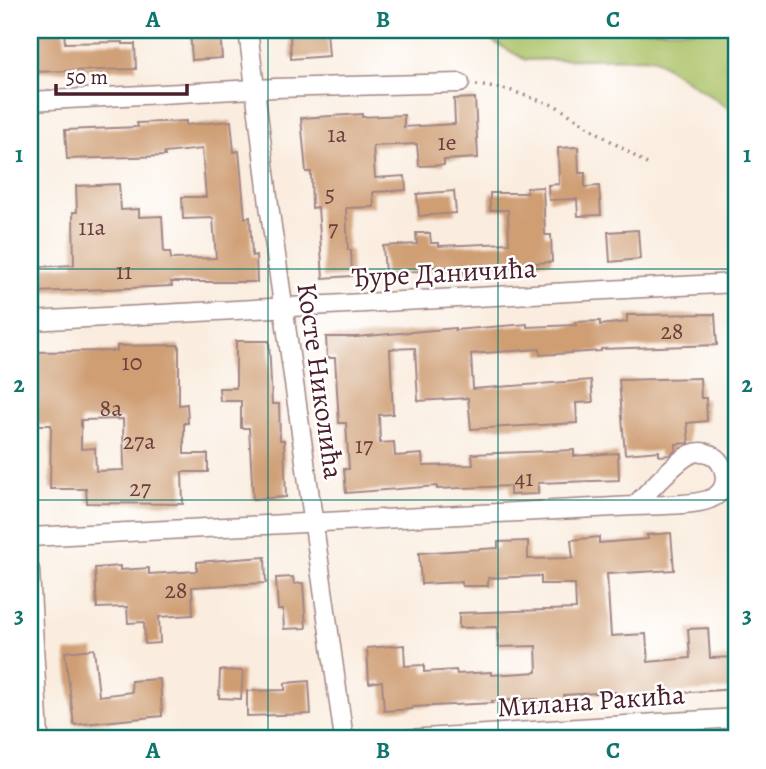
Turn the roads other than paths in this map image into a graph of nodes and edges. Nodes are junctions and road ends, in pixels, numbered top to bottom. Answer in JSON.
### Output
{"nodes":[{"id":1,"x":248,"y":30,"type":"edge"},
{"id":2,"x":460,"y":83,"type":"road end"},
{"id":3,"x":254,"y":89,"type":"junction"},
{"id":4,"x":30,"y":101,"type":"edge"},
{"id":5,"x":736,"y":283,"type":"edge"},
{"id":6,"x":283,"y":308,"type":"junction"},
{"id":7,"x":30,"y":321,"type":"edge"},
{"id":8,"x":634,"y":506,"type":"junction"},
{"id":9,"x":314,"y":522,"type":"junction"},
{"id":10,"x":30,"y":537,"type":"edge"},
{"id":11,"x":30,"y":570,"type":"edge"},
{"id":12,"x":736,"y":718,"type":"edge"},
{"id":13,"x":39,"y":739,"type":"edge"},
{"id":14,"x":345,"y":739,"type":"edge"},
{"id":15,"x":408,"y":739,"type":"edge"}],
"edges":[{"from":1,"to":3,"type":"street","name":"Косте Николића"},
{"from":2,"to":3,"type":"street"},
{"from":3,"to":4,"type":"street"},
{"from":3,"to":6,"type":"street","name":"Косте Николића"},
{"from":5,"to":6,"type":"street","name":"Ђуре Даничића"},
{"from":6,"to":7,"type":"street","name":"Ђуре Даничића"},
{"from":6,"to":9,"type":"street","name":"Косте Николића"},
{"from":8,"to":8,"type":"street"},
{"from":8,"to":9,"type":"street"},
{"from":9,"to":10,"type":"street"},
{"from":9,"to":14,"type":"street","name":"Косте Николића"},
{"from":11,"to":13,"type":"street"},
{"from":12,"to":15,"type":"street","name":"Милана Ракића"}]}
